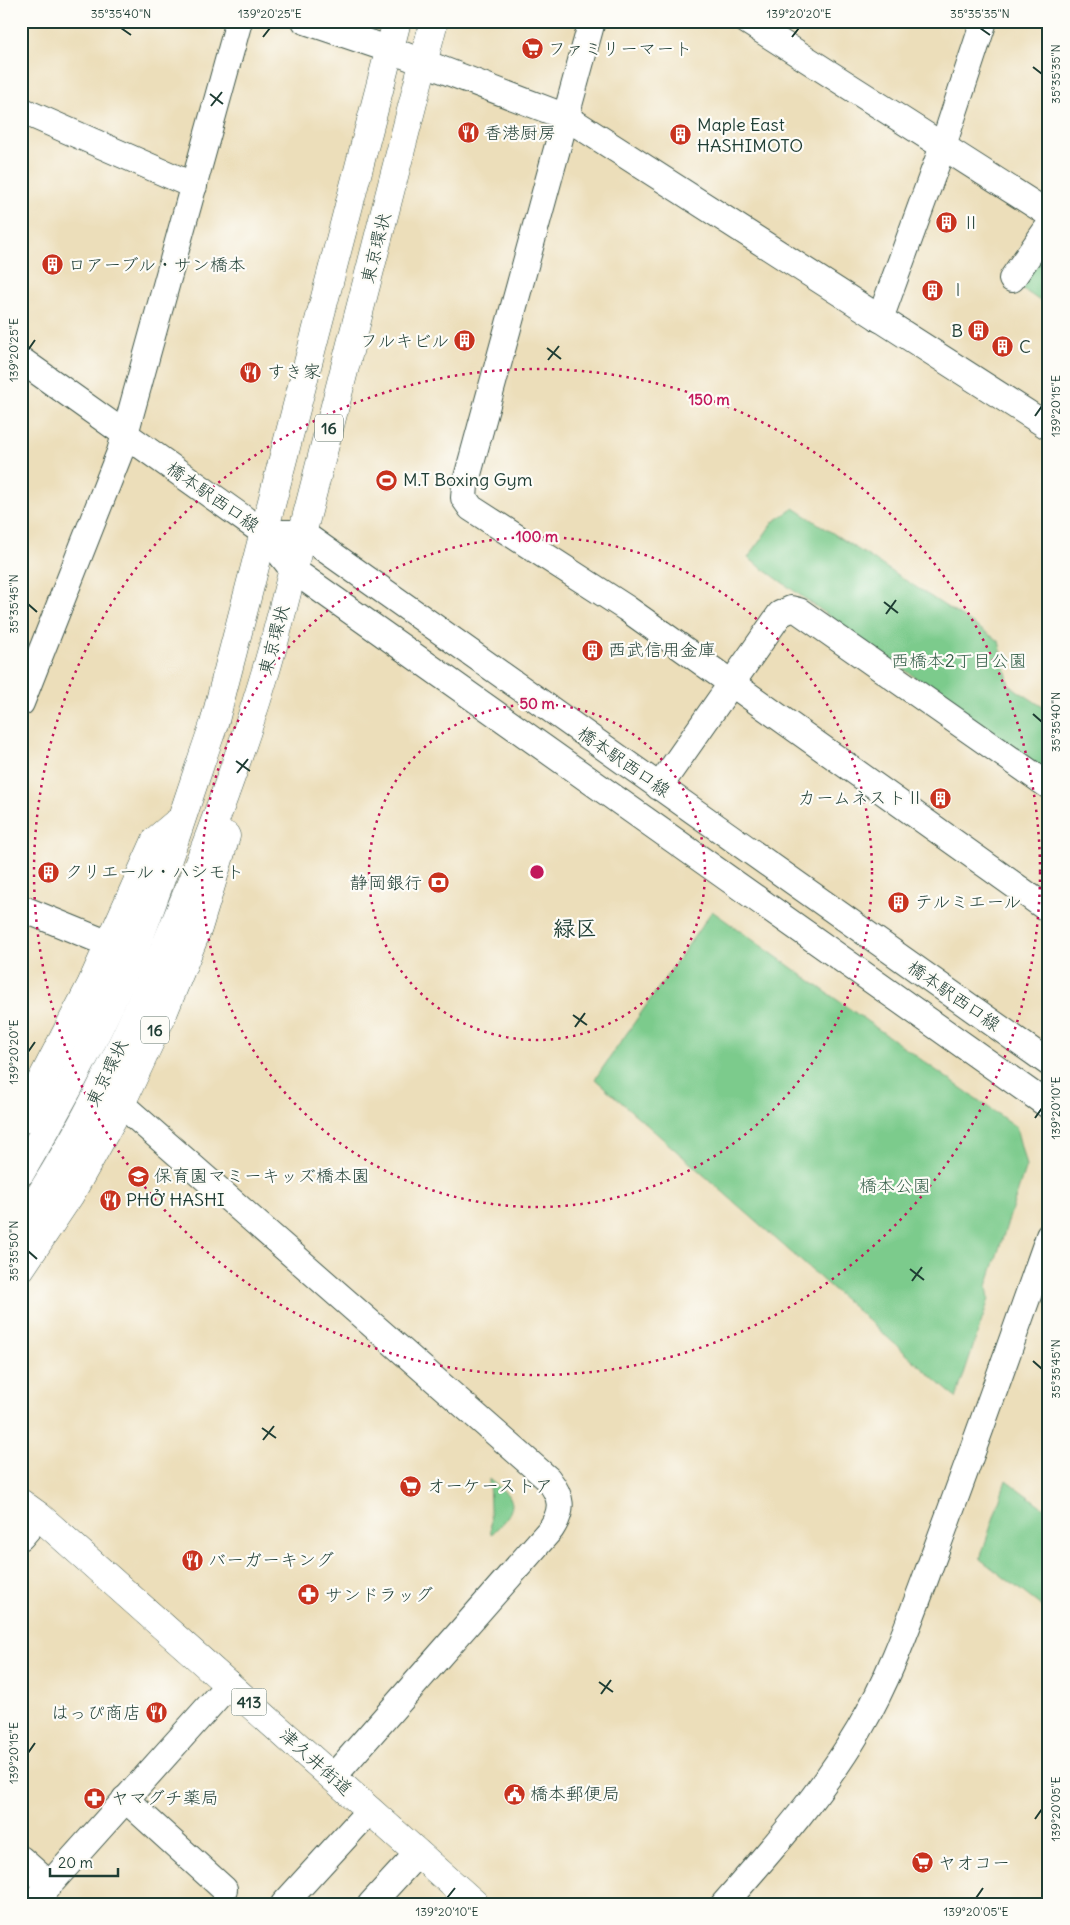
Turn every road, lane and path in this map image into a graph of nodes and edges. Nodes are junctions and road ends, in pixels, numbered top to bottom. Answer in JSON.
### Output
{"nodes":[{"id":1,"x":239,"y":21,"type":"edge"},
{"id":2,"x":305,"y":21,"type":"edge"},
{"id":3,"x":397,"y":21,"type":"edge"},
{"id":4,"x":434,"y":21,"type":"edge"},
{"id":5,"x":592,"y":21,"type":"edge"},
{"id":6,"x":747,"y":21,"type":"edge"},
{"id":7,"x":984,"y":21,"type":"edge"},
{"id":8,"x":388,"y":49,"type":"junction"},
{"id":9,"x":423,"y":62,"type":"junction"},
{"id":10,"x":21,"y":110,"type":"edge"},
{"id":11,"x":566,"y":117,"type":"junction"},
{"id":12,"x":943,"y":146,"type":"junction"},
{"id":13,"x":194,"y":186,"type":"junction"},
{"id":14,"x":1049,"y":214,"type":"edge"},
{"id":15,"x":1049,"y":226,"type":"edge"},
{"id":16,"x":1012,"y":279,"type":"dead end"},
{"id":17,"x":880,"y":319,"type":"junction"},
{"id":18,"x":21,"y":360,"type":"edge"},
{"id":19,"x":1049,"y":427,"type":"edge"},
{"id":20,"x":124,"y":433,"type":"junction"},
{"id":21,"x":264,"y":533,"type":"junction"},
{"id":22,"x":302,"y":533,"type":"junction"},
{"id":23,"x":293,"y":570,"type":"junction"},
{"id":24,"x":730,"y":684,"type":"junction"},
{"id":25,"x":21,"y":703,"type":"edge"},
{"id":26,"x":234,"y":770,"type":"junction"},
{"id":27,"x":1049,"y":786,"type":"edge"},
{"id":28,"x":659,"y":787,"type":"junction"},
{"id":29,"x":180,"y":819,"type":"junction"},
{"id":30,"x":21,"y":908,"type":"edge"},
{"id":31,"x":1049,"y":910,"type":"edge"},
{"id":32,"x":109,"y":944,"type":"junction"},
{"id":33,"x":1049,"y":1063,"type":"edge"},
{"id":34,"x":26,"y":1103,"type":"edge"},
{"id":35,"x":121,"y":1104,"type":"junction"},
{"id":36,"x":1049,"y":1106,"type":"edge"},
{"id":37,"x":21,"y":1172,"type":"edge"},
{"id":38,"x":21,"y":1224,"type":"edge"},
{"id":39,"x":1049,"y":1236,"type":"edge"},
{"id":40,"x":21,"y":1268,"type":"edge"},
{"id":41,"x":30,"y":1509,"type":"edge"},
{"id":42,"x":21,"y":1537,"type":"edge"},
{"id":43,"x":229,"y":1684,"type":"junction"},
{"id":44,"x":333,"y":1777,"type":"junction"},
{"id":45,"x":125,"y":1799,"type":"junction"},
{"id":46,"x":370,"y":1810,"type":"junction"},
{"id":47,"x":418,"y":1853,"type":"junction"},
{"id":48,"x":21,"y":1859,"type":"edge"},
{"id":49,"x":224,"y":1889,"type":"dead end"},
{"id":50,"x":40,"y":1898,"type":"edge"},
{"id":51,"x":284,"y":1904,"type":"edge"},
{"id":52,"x":372,"y":1904,"type":"edge"},
{"id":53,"x":475,"y":1904,"type":"edge"},
{"id":54,"x":724,"y":1904,"type":"edge"}],
"edges":[{"from":1,"to":13,"type":"street"},
{"from":2,"to":8,"type":"street"},
{"from":3,"to":8,"type":"highway","name":"東京環状","number":"16"},
{"from":4,"to":9,"type":"highway","name":"東京環状","number":"16"},
{"from":5,"to":11,"type":"street"},
{"from":6,"to":12,"type":"street"},
{"from":7,"to":12,"type":"street"},
{"from":8,"to":9,"type":"street"},
{"from":8,"to":21,"type":"highway","name":"東京環状","number":"16"},
{"from":9,"to":11,"type":"street"},
{"from":9,"to":22,"type":"highway","name":"東京環状","number":"16"},
{"from":10,"to":13,"type":"street"},
{"from":11,"to":17,"type":"street"},
{"from":11,"to":24,"type":"street"},
{"from":12,"to":14,"type":"street"},
{"from":12,"to":17,"type":"street"},
{"from":13,"to":20,"type":"street"},
{"from":15,"to":16,"type":"street"},
{"from":17,"to":19,"type":"street"},
{"from":18,"to":20,"type":"street","name":"橋本駅西口線"},
{"from":20,"to":21,"type":"street","name":"橋本駅西口線"},
{"from":20,"to":25,"type":"street"},
{"from":21,"to":22,"type":"street","name":"橋本駅西口線"},
{"from":21,"to":23,"type":"street","name":"橋本駅西口線"},
{"from":21,"to":29,"type":"highway","name":"東京環状","number":"16"},
{"from":22,"to":23,"type":"highway","name":"東京環状","number":"16"},
{"from":22,"to":28,"type":"street","name":"橋本駅西口線"},
{"from":23,"to":26,"type":"highway","name":"東京環状","number":"16"},
{"from":23,"to":36,"type":"street","name":"橋本駅西口線"},
{"from":24,"to":27,"type":"street"},
{"from":24,"to":28,"type":"street"},
{"from":24,"to":31,"type":"street"},
{"from":26,"to":35,"type":"highway","number":"16"},
{"from":26,"to":38,"type":"highway","name":"東京環状","number":"16"},
{"from":28,"to":33,"type":"street","name":"橋本駅西口線"},
{"from":29,"to":32,"type":"highway","number":"16"},
{"from":29,"to":37,"type":"highway","name":"東京環状","number":"16"},
{"from":30,"to":32,"type":"street"},
{"from":32,"to":34,"type":"highway","number":"16"},
{"from":35,"to":40,"type":"highway","number":"16"},
{"from":35,"to":44,"type":"street"},
{"from":39,"to":54,"type":"street"},
{"from":41,"to":42,"type":"street"},
{"from":41,"to":43,"type":"highway","name":"津久井街道","number":"413"},
{"from":43,"to":44,"type":"highway","name":"津久井街道","number":"413"},
{"from":43,"to":45,"type":"street"},
{"from":44,"to":46,"type":"highway","name":"津久井街道","number":"413"},
{"from":45,"to":49,"type":"street"},
{"from":45,"to":50,"type":"street"},
{"from":46,"to":47,"type":"highway","name":"津久井街道","number":"413"},
{"from":46,"to":51,"type":"street"},
{"from":47,"to":52,"type":"street"},
{"from":47,"to":53,"type":"highway","name":"津久井街道","number":"413"},
{"from":48,"to":50,"type":"street"}]}
